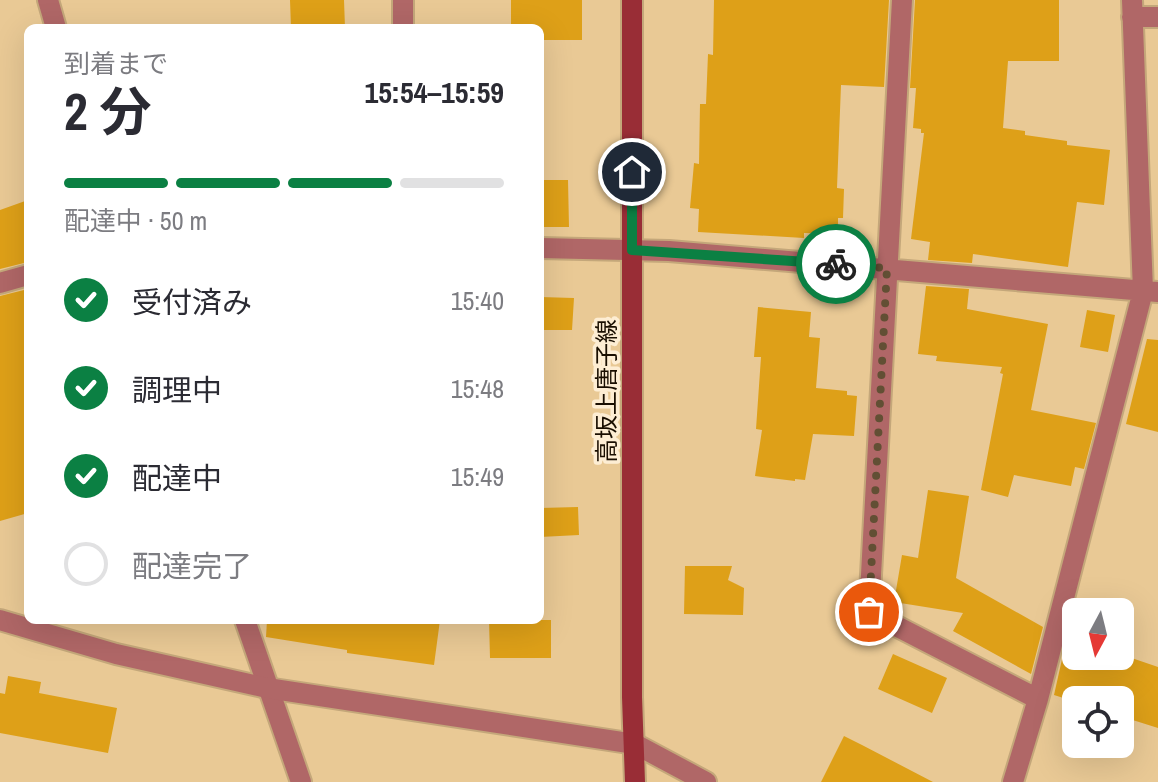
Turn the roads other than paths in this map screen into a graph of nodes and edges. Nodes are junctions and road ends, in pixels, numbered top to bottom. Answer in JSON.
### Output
{"nodes":[{"id":1,"x":48,"y":0,"type":"edge"},
{"id":2,"x":403,"y":0,"type":"edge"},
{"id":3,"x":632,"y":0,"type":"edge"},
{"id":4,"x":902,"y":0,"type":"edge"},
{"id":5,"x":1132,"y":8,"type":"edge"},
{"id":6,"x":1158,"y":17,"type":"edge"},
{"id":7,"x":55,"y":24,"type":"edge"},
{"id":8,"x":403,"y":24,"type":"edge"},
{"id":9,"x":544,"y":248,"type":"edge"},
{"id":10,"x":632,"y":250,"type":"junction"},
{"id":11,"x":887,"y":268,"type":"junction"},
{"id":12,"x":24,"y":276,"type":"edge"},
{"id":13,"x":0,"y":283,"type":"edge"},
{"id":14,"x":1150,"y":292,"type":"edge"},
{"id":15,"x":0,"y":620,"type":"edge"},
{"id":16,"x":246,"y":624,"type":"edge"},
{"id":17,"x":267,"y":688,"type":"junction"},
{"id":18,"x":1038,"y":699,"type":"junction"},
{"id":19,"x":635,"y":744,"type":"junction"},
{"id":20,"x":301,"y":782,"type":"edge"},
{"id":21,"x":635,"y":782,"type":"edge"},
{"id":22,"x":706,"y":782,"type":"edge"},
{"id":23,"x":1013,"y":782,"type":"edge"}],
"edges":[{"from":1,"to":7,"type":"street"},
{"from":2,"to":8,"type":"street"},
{"from":3,"to":10,"type":"main road","name":"高坂上唐子線"},
{"from":4,"to":11,"type":"street"},
{"from":5,"to":6,"type":"street"},
{"from":5,"to":14,"type":"street"},
{"from":9,"to":10,"type":"street"},
{"from":10,"to":11,"type":"street"},
{"from":10,"to":19,"type":"main road","name":"高坂上唐子線"},
{"from":11,"to":14,"type":"street"},
{"from":11,"to":18,"type":"street"},
{"from":12,"to":13,"type":"street"},
{"from":14,"to":18,"type":"street"},
{"from":15,"to":17,"type":"street"},
{"from":16,"to":17,"type":"street"},
{"from":17,"to":19,"type":"street"},
{"from":17,"to":20,"type":"street"},
{"from":18,"to":23,"type":"street"},
{"from":19,"to":21,"type":"main road","name":"高坂上唐子線"},
{"from":19,"to":22,"type":"street"}]}
